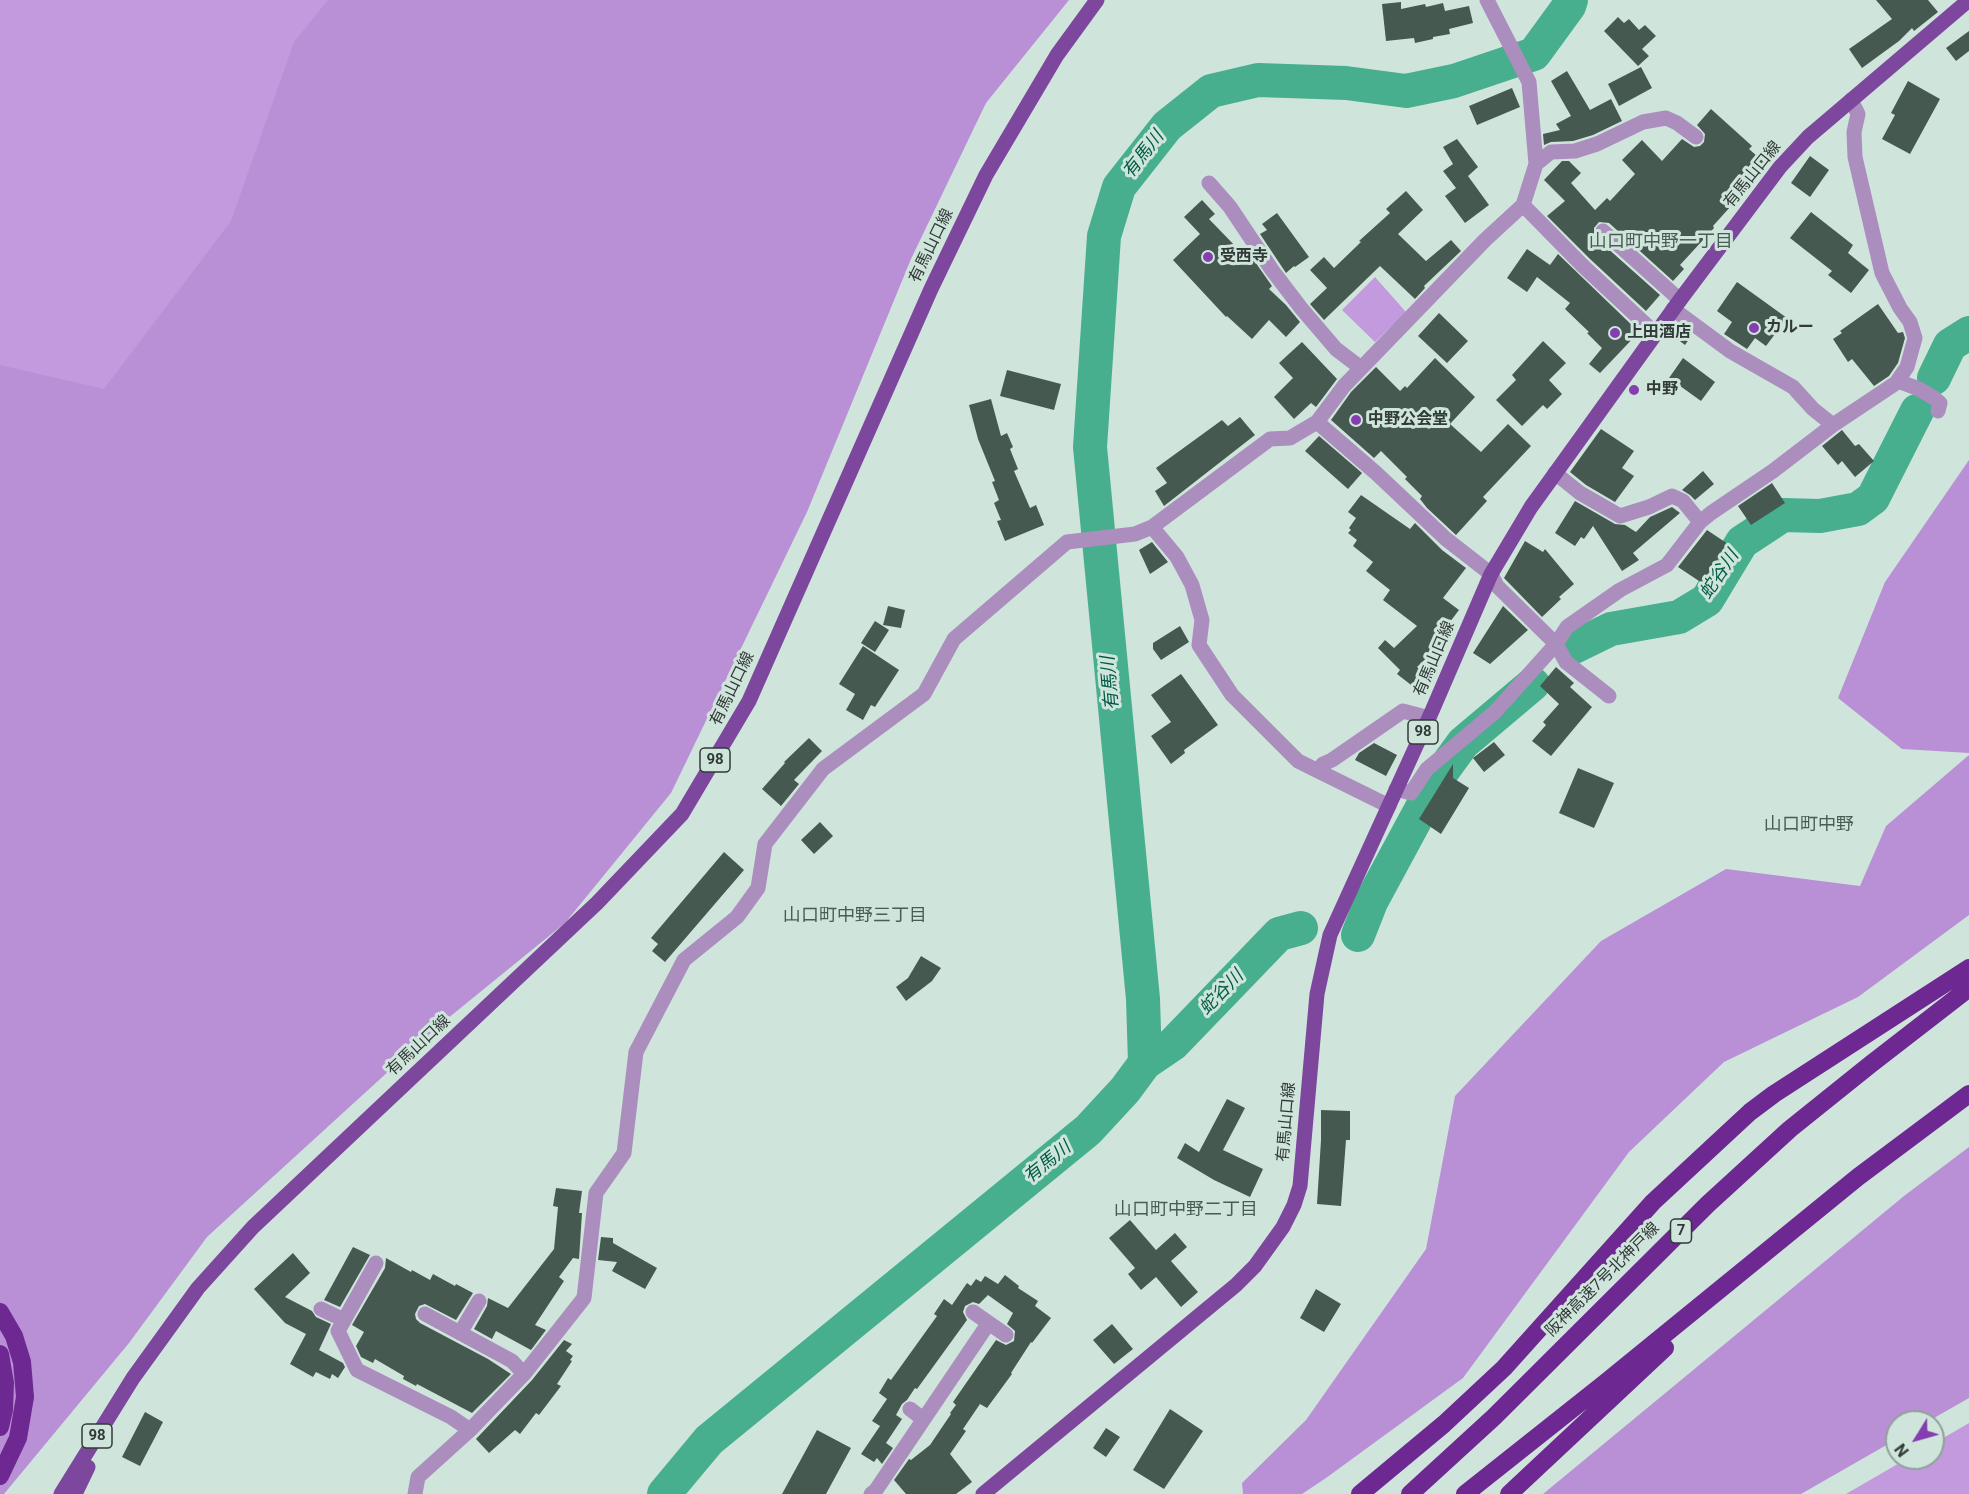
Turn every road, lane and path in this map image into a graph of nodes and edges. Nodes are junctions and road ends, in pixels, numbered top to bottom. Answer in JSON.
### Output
{"nodes":[{"id":1,"x":1097,"y":0,"type":"edge"},
{"id":2,"x":1487,"y":0,"type":"edge"},
{"id":3,"x":1969,"y":0,"type":"edge"},
{"id":4,"x":1851,"y":100,"type":"junction"},
{"id":5,"x":1696,"y":137,"type":"dead end"},
{"id":6,"x":1536,"y":164,"type":"junction"},
{"id":7,"x":1209,"y":183,"type":"dead end"},
{"id":8,"x":1523,"y":205,"type":"junction"},
{"id":9,"x":1603,"y":231,"type":"dead end"},
{"id":10,"x":1676,"y":305,"type":"junction"},
{"id":11,"x":1655,"y":333,"type":"junction"},
{"id":12,"x":1361,"y":368,"type":"junction"},
{"id":13,"x":1898,"y":381,"type":"junction"},
{"id":14,"x":1938,"y":411,"type":"dead end"},
{"id":15,"x":1317,"y":422,"type":"junction"},
{"id":16,"x":1833,"y":425,"type":"junction"},
{"id":17,"x":1555,"y":473,"type":"junction"},
{"id":18,"x":1700,"y":522,"type":"junction"},
{"id":19,"x":1152,"y":527,"type":"junction"},
{"id":20,"x":1491,"y":574,"type":"junction"},
{"id":21,"x":1556,"y":644,"type":"junction"},
{"id":22,"x":1609,"y":696,"type":"dead end"},
{"id":23,"x":1429,"y":718,"type":"junction"},
{"id":24,"x":1318,"y":770,"type":"junction"},
{"id":25,"x":1396,"y":789,"type":"junction"},
{"id":26,"x":1389,"y":806,"type":"junction"},
{"id":27,"x":1969,"y":968,"type":"edge"},
{"id":28,"x":1969,"y":988,"type":"edge"},
{"id":29,"x":1969,"y":1094,"type":"edge"},
{"id":30,"x":1785,"y":1236,"type":"junction"},
{"id":31,"x":376,"y":1263,"type":"dead end"},
{"id":32,"x":479,"y":1300,"type":"dead end"},
{"id":33,"x":321,"y":1309,"type":"dead end"},
{"id":34,"x":0,"y":1311,"type":"edge"},
{"id":35,"x":973,"y":1312,"type":"dead end"},
{"id":36,"x":425,"y":1314,"type":"dead end"},
{"id":37,"x":344,"y":1320,"type":"junction"},
{"id":38,"x":988,"y":1324,"type":"junction"},
{"id":39,"x":460,"y":1333,"type":"junction"},
{"id":40,"x":1005,"y":1335,"type":"dead end"},
{"id":41,"x":0,"y":1354,"type":"edge"},
{"id":42,"x":524,"y":1374,"type":"junction"},
{"id":43,"x":133,"y":1378,"type":"junction"},
{"id":44,"x":910,"y":1408,"type":"dead end"},
{"id":45,"x":923,"y":1419,"type":"junction"},
{"id":46,"x":0,"y":1427,"type":"edge"},
{"id":47,"x":470,"y":1430,"type":"junction"},
{"id":48,"x":0,"y":1476,"type":"edge"},
{"id":49,"x":62,"y":1494,"type":"edge"},
{"id":50,"x":75,"y":1494,"type":"edge"},
{"id":51,"x":415,"y":1494,"type":"edge"},
{"id":52,"x":871,"y":1494,"type":"edge"},
{"id":53,"x":983,"y":1494,"type":"edge"},
{"id":54,"x":1360,"y":1494,"type":"edge"},
{"id":55,"x":1410,"y":1494,"type":"edge"},
{"id":56,"x":1465,"y":1494,"type":"edge"},
{"id":57,"x":1509,"y":1494,"type":"edge"}],
"edges":[{"from":1,"to":43,"type":"main road","name":"有馬山口線","number":"98"},
{"from":2,"to":6,"type":"street"},
{"from":3,"to":4,"type":"main road","name":"有馬山口線","number":"98"},
{"from":4,"to":10,"type":"main road","name":"有馬山口線","number":"98"},
{"from":4,"to":13,"type":"street"},
{"from":5,"to":6,"type":"street"},
{"from":6,"to":8,"type":"street"},
{"from":7,"to":12,"type":"street"},
{"from":8,"to":11,"type":"street"},
{"from":8,"to":12,"type":"street"},
{"from":9,"to":10,"type":"street"},
{"from":10,"to":11,"type":"main road","name":"有馬山口線","number":"98"},
{"from":10,"to":16,"type":"street"},
{"from":11,"to":17,"type":"main road","name":"有馬山口線","number":"98"},
{"from":12,"to":15,"type":"street"},
{"from":13,"to":14,"type":"street"},
{"from":13,"to":16,"type":"street"},
{"from":15,"to":19,"type":"street"},
{"from":15,"to":20,"type":"street"},
{"from":16,"to":18,"type":"street"},
{"from":17,"to":18,"type":"street"},
{"from":17,"to":20,"type":"main road","name":"有馬山口線","number":"98"},
{"from":18,"to":21,"type":"street"},
{"from":19,"to":24,"type":"street"},
{"from":19,"to":42,"type":"street"},
{"from":20,"to":21,"type":"street"},
{"from":20,"to":23,"type":"main road","name":"有馬山口線","number":"98"},
{"from":21,"to":22,"type":"street"},
{"from":21,"to":25,"type":"street"},
{"from":23,"to":24,"type":"street"},
{"from":23,"to":25,"type":"main road","name":"有馬山口線","number":"98"},
{"from":24,"to":26,"type":"street"},
{"from":25,"to":26,"type":"main road","name":"有馬山口線","number":"98"},
{"from":26,"to":53,"type":"main road","name":"有馬山口線","number":"98"},
{"from":27,"to":54,"type":"highway"},
{"from":28,"to":55,"type":"highway","name":"阪神高速7号北神戸線","number":"7"},
{"from":29,"to":30,"type":"highway"},
{"from":30,"to":56,"type":"highway"},
{"from":30,"to":57,"type":"highway"},
{"from":31,"to":37,"type":"street"},
{"from":32,"to":39,"type":"street"},
{"from":33,"to":37,"type":"street"},
{"from":34,"to":48,"type":"highway"},
{"from":35,"to":38,"type":"street"},
{"from":36,"to":39,"type":"street"},
{"from":37,"to":47,"type":"street"},
{"from":38,"to":40,"type":"street"},
{"from":38,"to":45,"type":"street"},
{"from":39,"to":42,"type":"street"},
{"from":41,"to":46,"type":"highway"},
{"from":42,"to":47,"type":"street"},
{"from":43,"to":49,"type":"main road","name":"有馬山口線","number":"98"},
{"from":43,"to":50,"type":"main road","name":"有馬山口線","number":"98"},
{"from":44,"to":45,"type":"street"},
{"from":45,"to":52,"type":"street"},
{"from":47,"to":51,"type":"street"}]}
